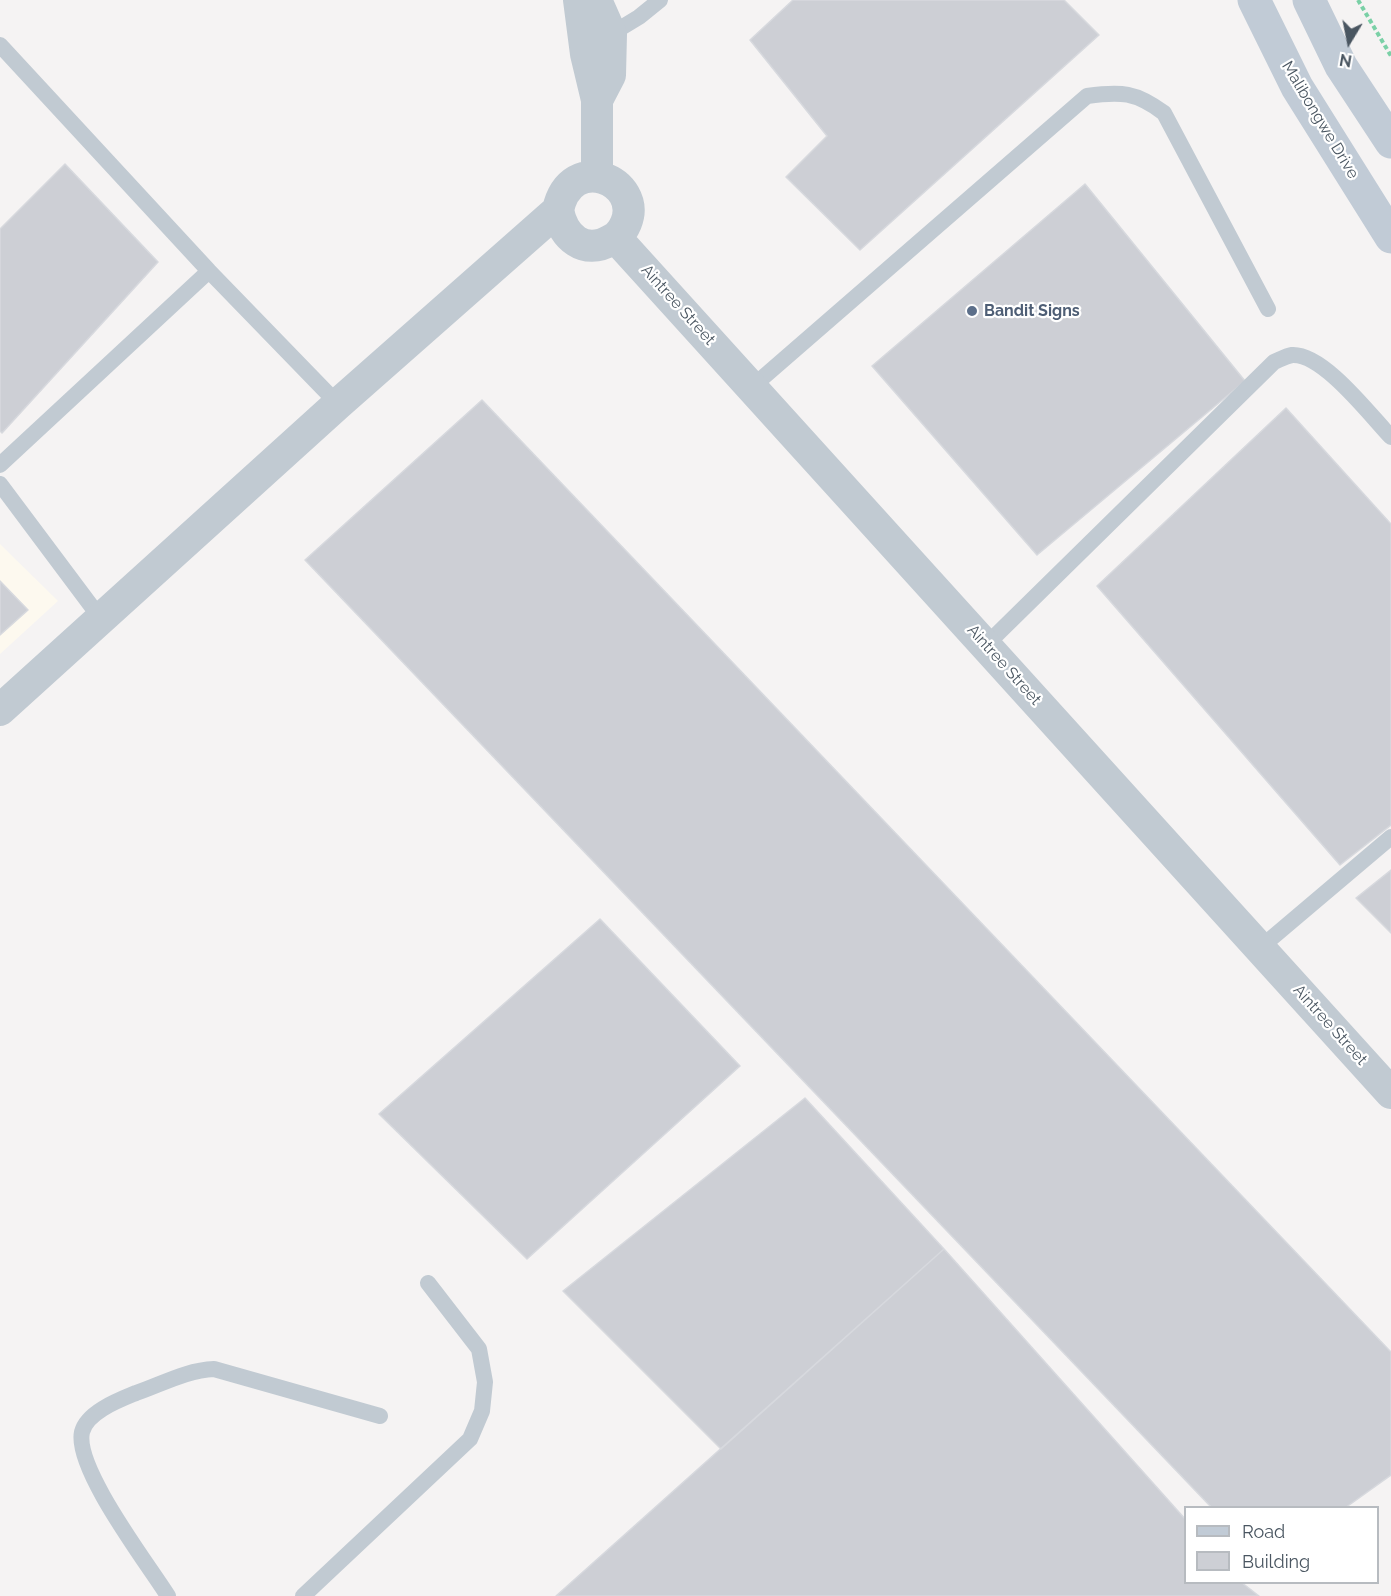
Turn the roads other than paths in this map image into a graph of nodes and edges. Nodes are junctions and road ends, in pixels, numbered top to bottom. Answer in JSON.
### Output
{"nodes":[{"id":1,"x":579,"y":0,"type":"edge"},
{"id":2,"x":596,"y":0,"type":"edge"},
{"id":3,"x":660,"y":0,"type":"edge"},
{"id":4,"x":1254,"y":0,"type":"edge"},
{"id":5,"x":1309,"y":0,"type":"edge"},
{"id":6,"x":611,"y":34,"type":"junction"},
{"id":7,"x":0,"y":45,"type":"edge"},
{"id":8,"x":597,"y":100,"type":"junction"},
{"id":9,"x":1391,"y":142,"type":"edge"},
{"id":10,"x":597,"y":176,"type":"junction"},
{"id":11,"x":558,"y":210,"type":"junction"},
{"id":12,"x":1391,"y":237,"type":"edge"},
{"id":13,"x":616,"y":238,"type":"junction"},
{"id":14,"x":209,"y":272,"type":"junction"},
{"id":15,"x":1268,"y":309,"type":"dead end"},
{"id":16,"x":752,"y":387,"type":"junction"},
{"id":17,"x":338,"y":404,"type":"junction"},
{"id":18,"x":1391,"y":437,"type":"edge"},
{"id":19,"x":0,"y":465,"type":"edge"},
{"id":20,"x":0,"y":484,"type":"edge"},
{"id":21,"x":101,"y":620,"type":"junction"},
{"id":22,"x":986,"y":645,"type":"junction"},
{"id":23,"x":0,"y":710,"type":"edge"},
{"id":24,"x":1391,"y":837,"type":"edge"},
{"id":25,"x":1260,"y":948,"type":"junction"},
{"id":26,"x":1391,"y":1093,"type":"edge"},
{"id":27,"x":428,"y":1283,"type":"dead end"},
{"id":28,"x":380,"y":1416,"type":"dead end"},
{"id":29,"x":168,"y":1596,"type":"edge"},
{"id":30,"x":303,"y":1596,"type":"edge"}],
"edges":[{"from":1,"to":8,"type":"street"},
{"from":2,"to":6,"type":"street"},
{"from":3,"to":6,"type":"lane"},
{"from":4,"to":12,"type":"main road","name":"Malibongwe Drive"},
{"from":5,"to":9,"type":"main road"},
{"from":6,"to":8,"type":"street"},
{"from":7,"to":14,"type":"lane"},
{"from":8,"to":10,"type":"street"},
{"from":10,"to":11,"type":"street"},
{"from":10,"to":13,"type":"street"},
{"from":11,"to":13,"type":"street"},
{"from":11,"to":17,"type":"street"},
{"from":13,"to":16,"type":"street","name":"Aintree Street"},
{"from":14,"to":17,"type":"lane"},
{"from":14,"to":19,"type":"lane"},
{"from":15,"to":16,"type":"lane"},
{"from":16,"to":22,"type":"street","name":"Aintree Street"},
{"from":17,"to":21,"type":"street"},
{"from":18,"to":22,"type":"lane"},
{"from":20,"to":21,"type":"lane"},
{"from":21,"to":23,"type":"street"},
{"from":22,"to":25,"type":"street","name":"Aintree Street"},
{"from":24,"to":25,"type":"lane"},
{"from":25,"to":26,"type":"street","name":"Aintree Street"},
{"from":27,"to":30,"type":"lane"},
{"from":28,"to":29,"type":"lane"}]}
